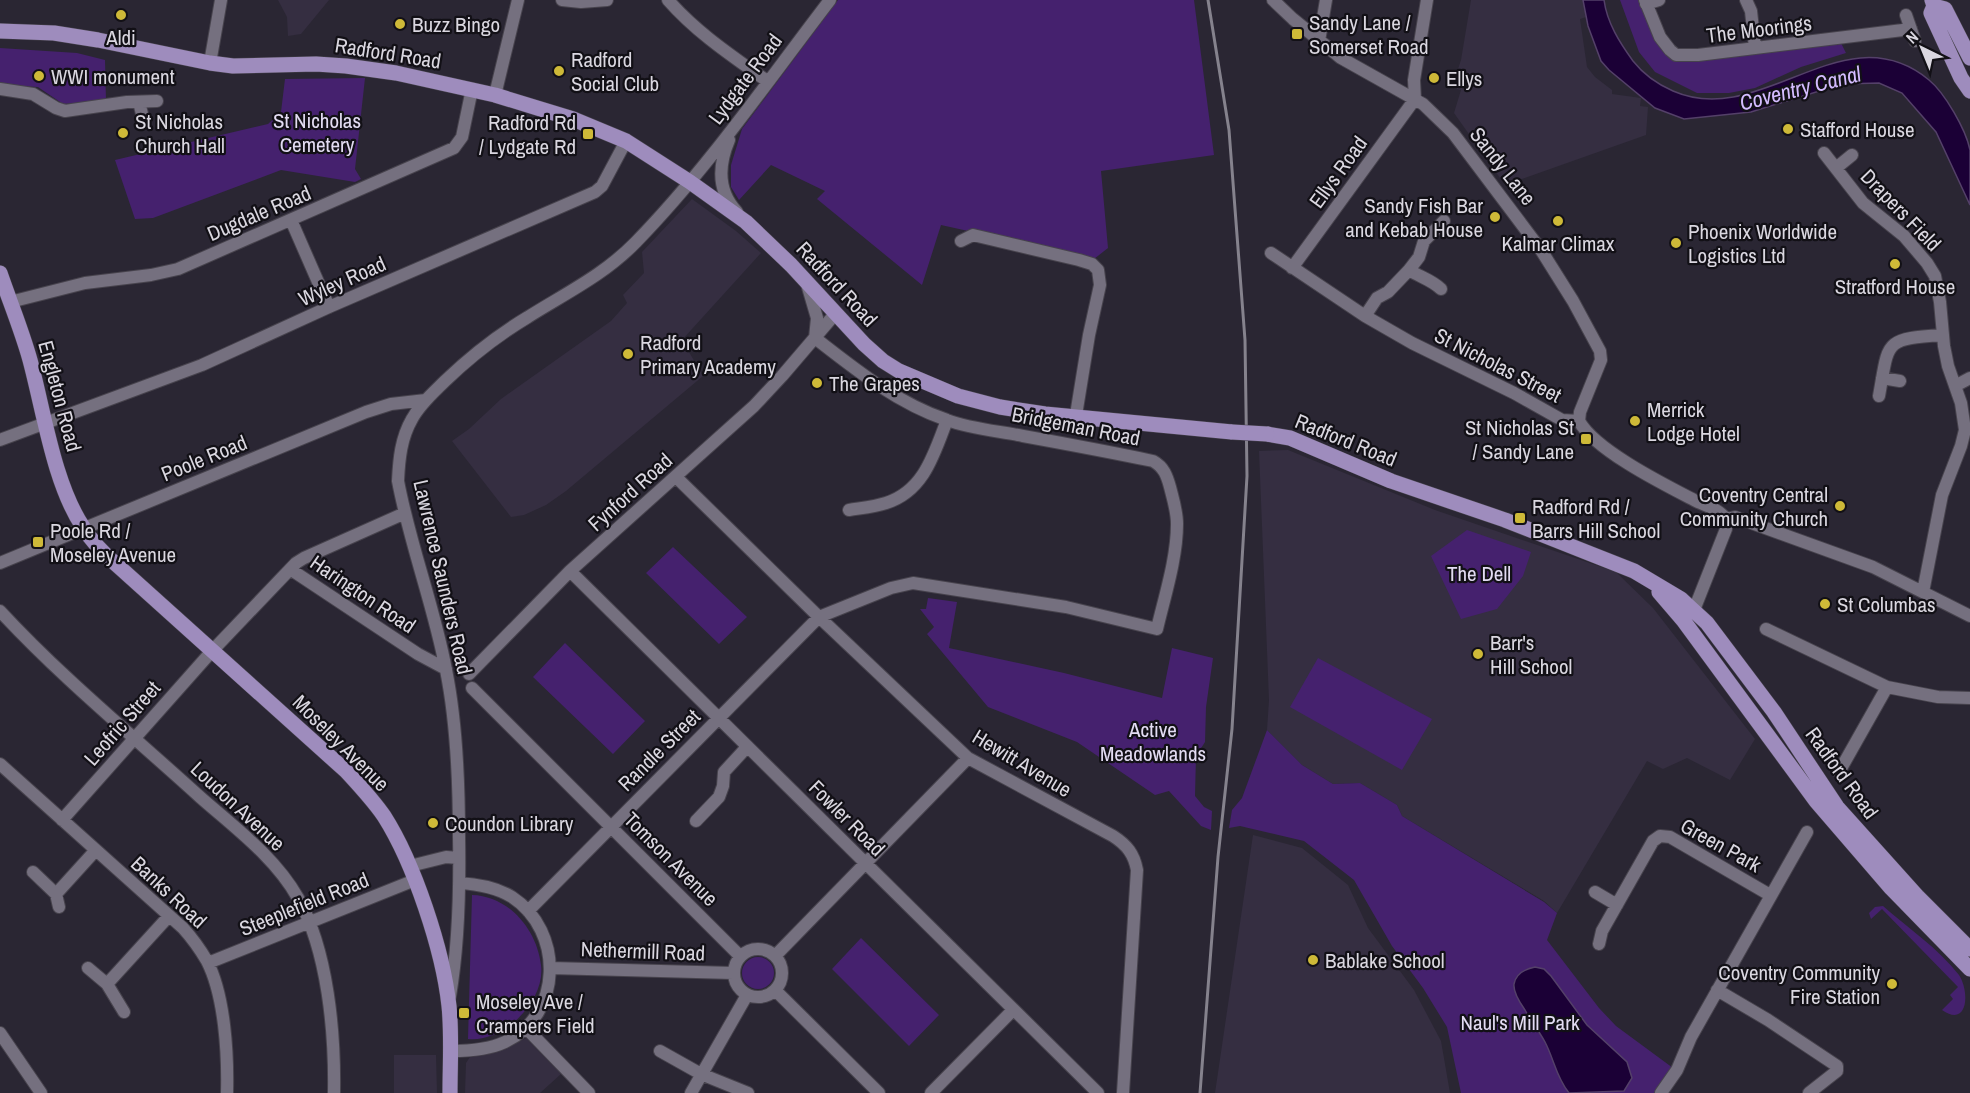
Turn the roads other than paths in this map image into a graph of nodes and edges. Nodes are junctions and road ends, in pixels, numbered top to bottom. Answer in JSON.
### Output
{"nodes":[{"id":1,"x":222,"y":0,"type":"edge"},
{"id":2,"x":518,"y":0,"type":"edge"},
{"id":3,"x":562,"y":0,"type":"edge"},
{"id":4,"x":607,"y":0,"type":"edge"},
{"id":5,"x":668,"y":0,"type":"edge"},
{"id":6,"x":830,"y":0,"type":"edge"},
{"id":7,"x":1273,"y":0,"type":"edge"},
{"id":8,"x":1326,"y":0,"type":"edge"},
{"id":9,"x":1427,"y":0,"type":"edge"},
{"id":10,"x":1659,"y":0,"type":"edge"},
{"id":11,"x":1746,"y":0,"type":"edge"},
{"id":12,"x":1646,"y":2,"type":"edge"},
{"id":13,"x":1933,"y":3,"type":"edge"},
{"id":14,"x":1906,"y":15,"type":"dead end"},
{"id":15,"x":0,"y":32,"type":"edge"},
{"id":16,"x":1319,"y":41,"type":"junction"},
{"id":17,"x":1755,"y":48,"type":"junction"},
{"id":18,"x":1970,"y":58,"type":"edge"},
{"id":19,"x":210,"y":63,"type":"junction"},
{"id":20,"x":767,"y":81,"type":"junction"},
{"id":21,"x":0,"y":89,"type":"edge"},
{"id":22,"x":472,"y":89,"type":"junction"},
{"id":23,"x":1970,"y":91,"type":"edge"},
{"id":24,"x":495,"y":95,"type":"junction"},
{"id":25,"x":1415,"y":99,"type":"junction"},
{"id":26,"x":157,"y":101,"type":"dead end"},
{"id":27,"x":735,"y":125,"type":"junction"},
{"id":28,"x":626,"y":141,"type":"junction"},
{"id":29,"x":1824,"y":153,"type":"dead end"},
{"id":30,"x":1852,"y":155,"type":"dead end"},
{"id":31,"x":1836,"y":168,"type":"junction"},
{"id":32,"x":690,"y":182,"type":"junction"},
{"id":33,"x":291,"y":220,"type":"junction"},
{"id":34,"x":1444,"y":221,"type":"dead end"},
{"id":35,"x":746,"y":222,"type":"junction"},
{"id":36,"x":961,"y":241,"type":"dead end"},
{"id":37,"x":1271,"y":253,"type":"dead end"},
{"id":38,"x":1292,"y":268,"type":"junction"},
{"id":39,"x":1409,"y":270,"type":"junction"},
{"id":40,"x":0,"y":273,"type":"edge"},
{"id":41,"x":806,"y":281,"type":"junction"},
{"id":42,"x":1441,"y":289,"type":"dead end"},
{"id":43,"x":10,"y":302,"type":"junction"},
{"id":44,"x":329,"y":307,"type":"junction"},
{"id":45,"x":835,"y":314,"type":"junction"},
{"id":46,"x":1365,"y":316,"type":"junction"},
{"id":47,"x":1942,"y":335,"type":"junction"},
{"id":48,"x":815,"y":338,"type":"junction"},
{"id":49,"x":1882,"y":378,"type":"junction"},
{"id":50,"x":1970,"y":378,"type":"edge"},
{"id":51,"x":1900,"y":381,"type":"dead end"},
{"id":52,"x":1954,"y":386,"type":"junction"},
{"id":53,"x":1879,"y":396,"type":"dead end"},
{"id":54,"x":426,"y":400,"type":"junction"},
{"id":55,"x":1076,"y":416,"type":"junction"},
{"id":56,"x":947,"y":420,"type":"junction"},
{"id":57,"x":46,"y":422,"type":"junction"},
{"id":58,"x":1579,"y":422,"type":"junction"},
{"id":59,"x":0,"y":440,"type":"edge"},
{"id":60,"x":676,"y":477,"type":"junction"},
{"id":61,"x":849,"y":510,"type":"dead end"},
{"id":62,"x":405,"y":513,"type":"junction"},
{"id":63,"x":1726,"y":519,"type":"junction"},
{"id":64,"x":83,"y":528,"type":"junction"},
{"id":65,"x":0,"y":563,"type":"edge"},
{"id":66,"x":290,"y":569,"type":"junction"},
{"id":67,"x":570,"y":571,"type":"junction"},
{"id":68,"x":1649,"y":581,"type":"junction"},
{"id":69,"x":1923,"y":592,"type":"junction"},
{"id":70,"x":0,"y":610,"type":"edge"},
{"id":71,"x":1694,"y":610,"type":"junction"},
{"id":72,"x":1970,"y":616,"type":"edge"},
{"id":73,"x":819,"y":617,"type":"junction"},
{"id":74,"x":1766,"y":629,"type":"dead end"},
{"id":75,"x":212,"y":651,"type":"junction"},
{"id":76,"x":446,"y":669,"type":"junction"},
{"id":77,"x":469,"y":674,"type":"dead end"},
{"id":78,"x":472,"y":687,"type":"dead end"},
{"id":79,"x":1887,"y":687,"type":"junction"},
{"id":80,"x":1970,"y":698,"type":"edge"},
{"id":81,"x":1741,"y":700,"type":"junction"},
{"id":82,"x":719,"y":718,"type":"junction"},
{"id":83,"x":135,"y":737,"type":"junction"},
{"id":84,"x":747,"y":747,"type":"junction"},
{"id":85,"x":968,"y":758,"type":"junction"},
{"id":86,"x":1,"y":768,"type":"edge"},
{"id":87,"x":1839,"y":772,"type":"dead end"},
{"id":88,"x":62,"y":820,"type":"junction"},
{"id":89,"x":696,"y":821,"type":"dead end"},
{"id":90,"x":611,"y":825,"type":"junction"},
{"id":91,"x":1807,"y":832,"type":"dead end"},
{"id":92,"x":95,"y":851,"type":"junction"},
{"id":93,"x":459,"y":858,"type":"junction"},
{"id":94,"x":865,"y":863,"type":"junction"},
{"id":95,"x":33,"y":872,"type":"dead end"},
{"id":96,"x":413,"y":873,"type":"junction"},
{"id":97,"x":459,"y":883,"type":"junction"},
{"id":98,"x":1595,"y":891,"type":"dead end"},
{"id":99,"x":56,"y":894,"type":"junction"},
{"id":100,"x":1770,"y":895,"type":"junction"},
{"id":101,"x":1617,"y":905,"type":"junction"},
{"id":102,"x":59,"y":907,"type":"dead end"},
{"id":103,"x":528,"y":911,"type":"junction"},
{"id":104,"x":170,"y":916,"type":"junction"},
{"id":105,"x":310,"y":922,"type":"junction"},
{"id":106,"x":1599,"y":944,"type":"dead end"},
{"id":107,"x":1970,"y":949,"type":"edge"},
{"id":108,"x":740,"y":956,"type":"junction"},
{"id":109,"x":775,"y":956,"type":"junction"},
{"id":110,"x":208,"y":963,"type":"junction"},
{"id":111,"x":88,"y":968,"type":"dead end"},
{"id":112,"x":551,"y":968,"type":"junction"},
{"id":113,"x":1970,"y":969,"type":"edge"},
{"id":114,"x":733,"y":973,"type":"junction"},
{"id":115,"x":107,"y":984,"type":"junction"},
{"id":116,"x":776,"y":990,"type":"junction"},
{"id":117,"x":1717,"y":990,"type":"junction"},
{"id":118,"x":747,"y":995,"type":"junction"},
{"id":119,"x":449,"y":1006,"type":"junction"},
{"id":120,"x":1013,"y":1010,"type":"junction"},
{"id":121,"x":124,"y":1012,"type":"dead end"},
{"id":122,"x":526,"y":1028,"type":"junction"},
{"id":123,"x":0,"y":1032,"type":"edge"},
{"id":124,"x":451,"y":1051,"type":"junction"},
{"id":125,"x":660,"y":1051,"type":"dead end"},
{"id":126,"x":701,"y":1074,"type":"junction"},
{"id":127,"x":41,"y":1093,"type":"edge"},
{"id":128,"x":227,"y":1093,"type":"edge"},
{"id":129,"x":334,"y":1093,"type":"edge"},
{"id":130,"x":450,"y":1093,"type":"edge"},
{"id":131,"x":589,"y":1093,"type":"edge"},
{"id":132,"x":691,"y":1093,"type":"edge"},
{"id":133,"x":748,"y":1093,"type":"edge"},
{"id":134,"x":879,"y":1093,"type":"edge"},
{"id":135,"x":932,"y":1093,"type":"edge"},
{"id":136,"x":1098,"y":1093,"type":"edge"},
{"id":137,"x":1123,"y":1093,"type":"edge"},
{"id":138,"x":1661,"y":1093,"type":"edge"},
{"id":139,"x":1809,"y":1093,"type":"edge"}],
"edges":[{"from":1,"to":19,"type":"street"},
{"from":2,"to":24,"type":"street"},
{"from":3,"to":4,"type":"street"},
{"from":5,"to":20,"type":"street"},
{"from":6,"to":20,"type":"street","name":"Lydgate Road"},
{"from":7,"to":16,"type":"street","name":"Sandy Lane"},
{"from":8,"to":16,"type":"street"},
{"from":9,"to":25,"type":"street"},
{"from":10,"to":12,"type":"street"},
{"from":11,"to":17,"type":"street"},
{"from":12,"to":17,"type":"street","name":"The Moorings"},
{"from":13,"to":18,"type":"main road"},
{"from":13,"to":23,"type":"main road"},
{"from":14,"to":17,"type":"street","name":"The Moorings"},
{"from":15,"to":19,"type":"main road","name":"Radford Road"},
{"from":16,"to":25,"type":"street","name":"Sandy Lane"},
{"from":19,"to":22,"type":"main road","name":"Radford Road"},
{"from":20,"to":27,"type":"street","name":"Lydgate Road"},
{"from":21,"to":26,"type":"street"},
{"from":22,"to":24,"type":"main road","name":"Radford Road"},
{"from":22,"to":33,"type":"street","name":"Dugdale Road"},
{"from":24,"to":28,"type":"main road","name":"Radford Road"},
{"from":25,"to":38,"type":"street","name":"Ellys Road"},
{"from":25,"to":58,"type":"street","name":"Sandy Lane"},
{"from":27,"to":32,"type":"street","name":"Lydgate Road"},
{"from":27,"to":35,"type":"street"},
{"from":28,"to":32,"type":"main road","name":"Radford Road"},
{"from":28,"to":44,"type":"street","name":"Wyley Road"},
{"from":29,"to":31,"type":"street","name":"Drapers Field"},
{"from":30,"to":31,"type":"street","name":"Drapers Field"},
{"from":31,"to":47,"type":"street","name":"Drapers Field"},
{"from":32,"to":35,"type":"main road","name":"Radford Road"},
{"from":32,"to":54,"type":"street","name":"Lawrence Saunders Road"},
{"from":33,"to":43,"type":"street","name":"Dugdale Road"},
{"from":33,"to":44,"type":"street"},
{"from":34,"to":39,"type":"street"},
{"from":35,"to":41,"type":"main road","name":"Radford Road"},
{"from":36,"to":55,"type":"street"},
{"from":37,"to":38,"type":"street","name":"St Nicholas Street"},
{"from":38,"to":46,"type":"street","name":"St Nicholas Street"},
{"from":39,"to":42,"type":"street"},
{"from":39,"to":46,"type":"street"},
{"from":40,"to":43,"type":"main road","name":"Engleton Road"},
{"from":41,"to":45,"type":"main road","name":"Radford Road"},
{"from":41,"to":48,"type":"street"},
{"from":43,"to":57,"type":"main road","name":"Engleton Road"},
{"from":44,"to":57,"type":"street","name":"Wyley Road"},
{"from":45,"to":48,"type":"street","name":"Fynford Road"},
{"from":45,"to":55,"type":"main road","name":"Radford Road"},
{"from":46,"to":58,"type":"street","name":"St Nicholas Street"},
{"from":47,"to":49,"type":"street"},
{"from":47,"to":52,"type":"street","name":"Drapers Field"},
{"from":48,"to":56,"type":"street","name":"Bridgeman Road"},
{"from":48,"to":60,"type":"street","name":"Fynford Road"},
{"from":49,"to":51,"type":"street"},
{"from":49,"to":53,"type":"street"},
{"from":50,"to":52,"type":"street"},
{"from":52,"to":69,"type":"street","name":"Drapers Field"},
{"from":54,"to":62,"type":"street","name":"Lawrence Saunders Road"},
{"from":54,"to":64,"type":"street","name":"Poole Road"},
{"from":55,"to":68,"type":"main road","name":"Radford Road","bridge":true},
{"from":56,"to":61,"type":"street"},
{"from":56,"to":73,"type":"street","name":"Bridgeman Road"},
{"from":57,"to":59,"type":"street","name":"Wyley Road"},
{"from":57,"to":64,"type":"main road","name":"Engleton Road"},
{"from":58,"to":63,"type":"street","name":"St Nicholas Street"},
{"from":60,"to":67,"type":"street","name":"Fynford Road"},
{"from":60,"to":73,"type":"street","name":"Hewitt Avenue"},
{"from":62,"to":66,"type":"street","name":"Leofric Street"},
{"from":62,"to":76,"type":"street","name":"Lawrence Saunders Road"},
{"from":63,"to":69,"type":"street","name":"St Nicholas Street"},
{"from":63,"to":71,"type":"street"},
{"from":64,"to":65,"type":"street","name":"Poole Road"},
{"from":64,"to":75,"type":"main road","name":"Moseley Avenue"},
{"from":66,"to":75,"type":"street","name":"Leofric Street"},
{"from":66,"to":76,"type":"street","name":"Harington Road"},
{"from":67,"to":77,"type":"street","name":"Fynford Road"},
{"from":67,"to":82,"type":"street","name":"Fowler Road"},
{"from":68,"to":71,"type":"main road","name":"Radford Road"},
{"from":68,"to":81,"type":"main road","name":"Radford Road"},
{"from":69,"to":72,"type":"street","name":"St Nicholas Street"},
{"from":70,"to":83,"type":"street","name":"Loudon Avenue"},
{"from":71,"to":81,"type":"main road","name":"Radford Road"},
{"from":71,"to":107,"type":"main road","name":"Radford Road"},
{"from":73,"to":82,"type":"street","name":"Randle Street"},
{"from":73,"to":85,"type":"street","name":"Hewitt Avenue"},
{"from":74,"to":79,"type":"street"},
{"from":75,"to":83,"type":"street","name":"Leofric Street"},
{"from":75,"to":96,"type":"main road","name":"Moseley Avenue"},
{"from":76,"to":93,"type":"street","name":"Lawrence Saunders Road"},
{"from":78,"to":90,"type":"street","name":"Tomson Avenue"},
{"from":79,"to":80,"type":"street"},
{"from":79,"to":87,"type":"street"},
{"from":81,"to":113,"type":"main road","name":"Radford Road"},
{"from":82,"to":84,"type":"street","name":"Fowler Road"},
{"from":82,"to":90,"type":"street","name":"Randle Street"},
{"from":83,"to":88,"type":"street","name":"Leofric Street"},
{"from":83,"to":105,"type":"street","name":"Loudon Avenue"},
{"from":84,"to":89,"type":"street"},
{"from":84,"to":94,"type":"street","name":"Fowler Road"},
{"from":85,"to":94,"type":"street"},
{"from":85,"to":137,"type":"street","name":"Hewitt Avenue"},
{"from":86,"to":88,"type":"street","name":"Banks Road"},
{"from":88,"to":92,"type":"street","name":"Banks Road"},
{"from":90,"to":103,"type":"street","name":"Randle Street"},
{"from":90,"to":108,"type":"street","name":"Tomson Avenue"},
{"from":91,"to":100,"type":"street"},
{"from":92,"to":99,"type":"street"},
{"from":92,"to":104,"type":"street","name":"Banks Road"},
{"from":93,"to":96,"type":"street","name":"Steeplefield Road"},
{"from":93,"to":97,"type":"street","name":"Lawrence Saunders Road"},
{"from":94,"to":109,"type":"street"},
{"from":94,"to":120,"type":"street","name":"Fowler Road"},
{"from":95,"to":99,"type":"street"},
{"from":96,"to":105,"type":"street","name":"Steeplefield Road"},
{"from":96,"to":119,"type":"main road","name":"Moseley Avenue"},
{"from":97,"to":103,"type":"street"},
{"from":97,"to":119,"type":"street","name":"Lawrence Saunders Road"},
{"from":98,"to":101,"type":"street"},
{"from":99,"to":102,"type":"street"},
{"from":100,"to":101,"type":"street","name":"Green Park"},
{"from":100,"to":117,"type":"street"},
{"from":101,"to":106,"type":"street","name":"Green Park"},
{"from":103,"to":112,"type":"street"},
{"from":104,"to":110,"type":"street","name":"Banks Road"},
{"from":104,"to":115,"type":"street"},
{"from":105,"to":110,"type":"street","name":"Steeplefield Road"},
{"from":105,"to":129,"type":"street","name":"Loudon Avenue"},
{"from":108,"to":109,"type":"street"},
{"from":108,"to":114,"type":"street"},
{"from":109,"to":116,"type":"street"},
{"from":110,"to":128,"type":"street","name":"Banks Road"},
{"from":111,"to":115,"type":"street"},
{"from":112,"to":114,"type":"street","name":"Nethermill Road"},
{"from":112,"to":122,"type":"street"},
{"from":114,"to":118,"type":"street"},
{"from":115,"to":121,"type":"street"},
{"from":116,"to":118,"type":"street"},
{"from":116,"to":134,"type":"street"},
{"from":117,"to":138,"type":"street"},
{"from":117,"to":139,"type":"street"},
{"from":118,"to":126,"type":"street"},
{"from":119,"to":124,"type":"main road","name":"Moseley Avenue"},
{"from":120,"to":135,"type":"street"},
{"from":120,"to":136,"type":"street","name":"Fowler Road"},
{"from":122,"to":124,"type":"street"},
{"from":122,"to":131,"type":"street"},
{"from":123,"to":127,"type":"street"},
{"from":124,"to":130,"type":"main road","name":"Moseley Avenue"},
{"from":125,"to":126,"type":"street"},
{"from":126,"to":132,"type":"street"},
{"from":126,"to":133,"type":"street"}]}
